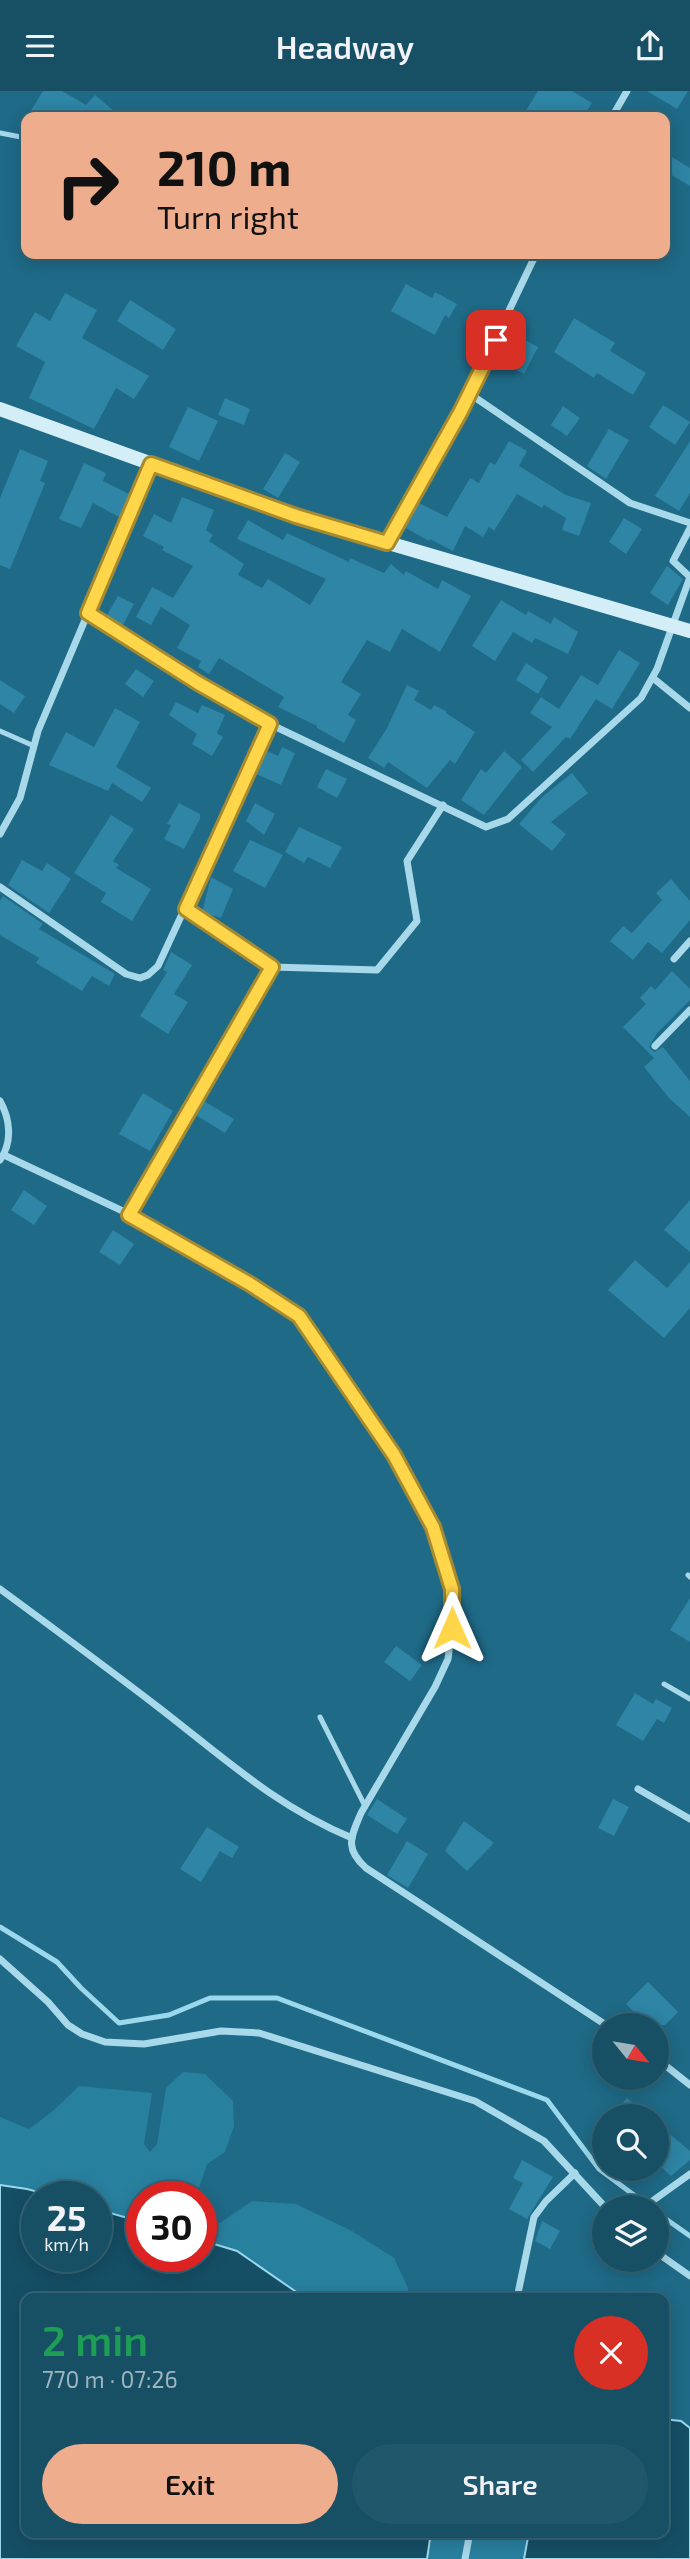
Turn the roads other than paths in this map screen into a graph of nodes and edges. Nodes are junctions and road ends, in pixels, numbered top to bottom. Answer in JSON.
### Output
{"nodes":[{"id":1,"x":627,"y":91,"type":"edge"},
{"id":2,"x":615,"y":112,"type":"edge"},
{"id":3,"x":0,"y":133,"type":"edge"},
{"id":4,"x":21,"y":137,"type":"edge"},
{"id":5,"x":534,"y":259,"type":"edge"},
{"id":6,"x":470,"y":394,"type":"junction"},
{"id":7,"x":0,"y":409,"type":"edge"},
{"id":8,"x":151,"y":464,"type":"junction"},
{"id":9,"x":690,"y":523,"type":"edge"},
{"id":10,"x":690,"y":529,"type":"edge"},
{"id":11,"x":387,"y":543,"type":"junction"},
{"id":12,"x":690,"y":577,"type":"edge"},
{"id":13,"x":88,"y":613,"type":"junction"},
{"id":14,"x":673,"y":626,"type":"junction"},
{"id":15,"x":690,"y":631,"type":"edge"},
{"id":16,"x":653,"y":677,"type":"junction"},
{"id":17,"x":690,"y":708,"type":"edge"},
{"id":18,"x":270,"y":724,"type":"junction"},
{"id":19,"x":0,"y":731,"type":"edge"},
{"id":20,"x":34,"y":746,"type":"junction"},
{"id":21,"x":443,"y":805,"type":"junction"},
{"id":22,"x":0,"y":834,"type":"edge"},
{"id":23,"x":0,"y":887,"type":"edge"},
{"id":24,"x":186,"y":909,"type":"junction"},
{"id":25,"x":690,"y":941,"type":"edge"},
{"id":26,"x":674,"y":959,"type":"dead end"},
{"id":27,"x":272,"y":967,"type":"junction"},
{"id":28,"x":690,"y":1010,"type":"edge"},
{"id":29,"x":655,"y":1047,"type":"dead end"},
{"id":30,"x":0,"y":1101,"type":"edge"},
{"id":31,"x":2,"y":1157,"type":"edge"},
{"id":32,"x":129,"y":1215,"type":"junction"},
{"id":33,"x":0,"y":1589,"type":"edge"},
{"id":34,"x":664,"y":1684,"type":"dead end"},
{"id":35,"x":690,"y":1699,"type":"edge"},
{"id":36,"x":320,"y":1717,"type":"dead end"},
{"id":37,"x":638,"y":1789,"type":"dead end"},
{"id":38,"x":365,"y":1806,"type":"junction"},
{"id":39,"x":690,"y":1819,"type":"edge"},
{"id":40,"x":352,"y":1838,"type":"junction"},
{"id":41,"x":0,"y":1959,"type":"edge"},
{"id":42,"x":592,"y":2016,"type":"edge"},
{"id":43,"x":669,"y":2068,"type":"edge"},
{"id":44,"x":690,"y":2085,"type":"edge"},
{"id":45,"x":575,"y":2173,"type":"junction"},
{"id":46,"x":690,"y":2174,"type":"edge"},
{"id":47,"x":594,"y":2195,"type":"edge"},
{"id":48,"x":659,"y":2195,"type":"edge"},
{"id":49,"x":669,"y":2261,"type":"edge"},
{"id":50,"x":690,"y":2276,"type":"edge"},
{"id":51,"x":518,"y":2293,"type":"edge"},
{"id":52,"x":469,"y":2538,"type":"edge"},
{"id":53,"x":465,"y":2559,"type":"edge"}],
"edges":[{"from":1,"to":2,"type":"street"},
{"from":3,"to":4,"type":"lane"},
{"from":5,"to":6,"type":"street"},
{"from":6,"to":9,"type":"street"},
{"from":6,"to":11,"type":"street"},
{"from":7,"to":8,"type":"main road"},
{"from":8,"to":11,"type":"main road"},
{"from":8,"to":13,"type":"street"},
{"from":10,"to":12,"type":"street"},
{"from":11,"to":14,"type":"main road"},
{"from":12,"to":14,"type":"street"},
{"from":13,"to":18,"type":"street"},
{"from":13,"to":20,"type":"street"},
{"from":14,"to":15,"type":"main road"},
{"from":14,"to":16,"type":"street"},
{"from":16,"to":17,"type":"street"},
{"from":16,"to":21,"type":"street"},
{"from":18,"to":21,"type":"street"},
{"from":18,"to":24,"type":"street"},
{"from":19,"to":20,"type":"lane"},
{"from":20,"to":22,"type":"street"},
{"from":21,"to":27,"type":"street"},
{"from":23,"to":24,"type":"street"},
{"from":24,"to":27,"type":"street"},
{"from":25,"to":26,"type":"street"},
{"from":27,"to":32,"type":"street"},
{"from":28,"to":29,"type":"street"},
{"from":30,"to":31,"type":"street"},
{"from":31,"to":32,"type":"street"},
{"from":32,"to":38,"type":"street"},
{"from":33,"to":40,"type":"street"},
{"from":34,"to":35,"type":"lane"},
{"from":36,"to":38,"type":"lane"},
{"from":37,"to":39,"type":"street"},
{"from":38,"to":40,"type":"street"},
{"from":40,"to":42,"type":"street"},
{"from":41,"to":45,"type":"street"},
{"from":43,"to":44,"type":"street"},
{"from":45,"to":47,"type":"street"},
{"from":45,"to":51,"type":"street"},
{"from":46,"to":48,"type":"street"},
{"from":49,"to":50,"type":"street"},
{"from":52,"to":53,"type":"street"}]}
